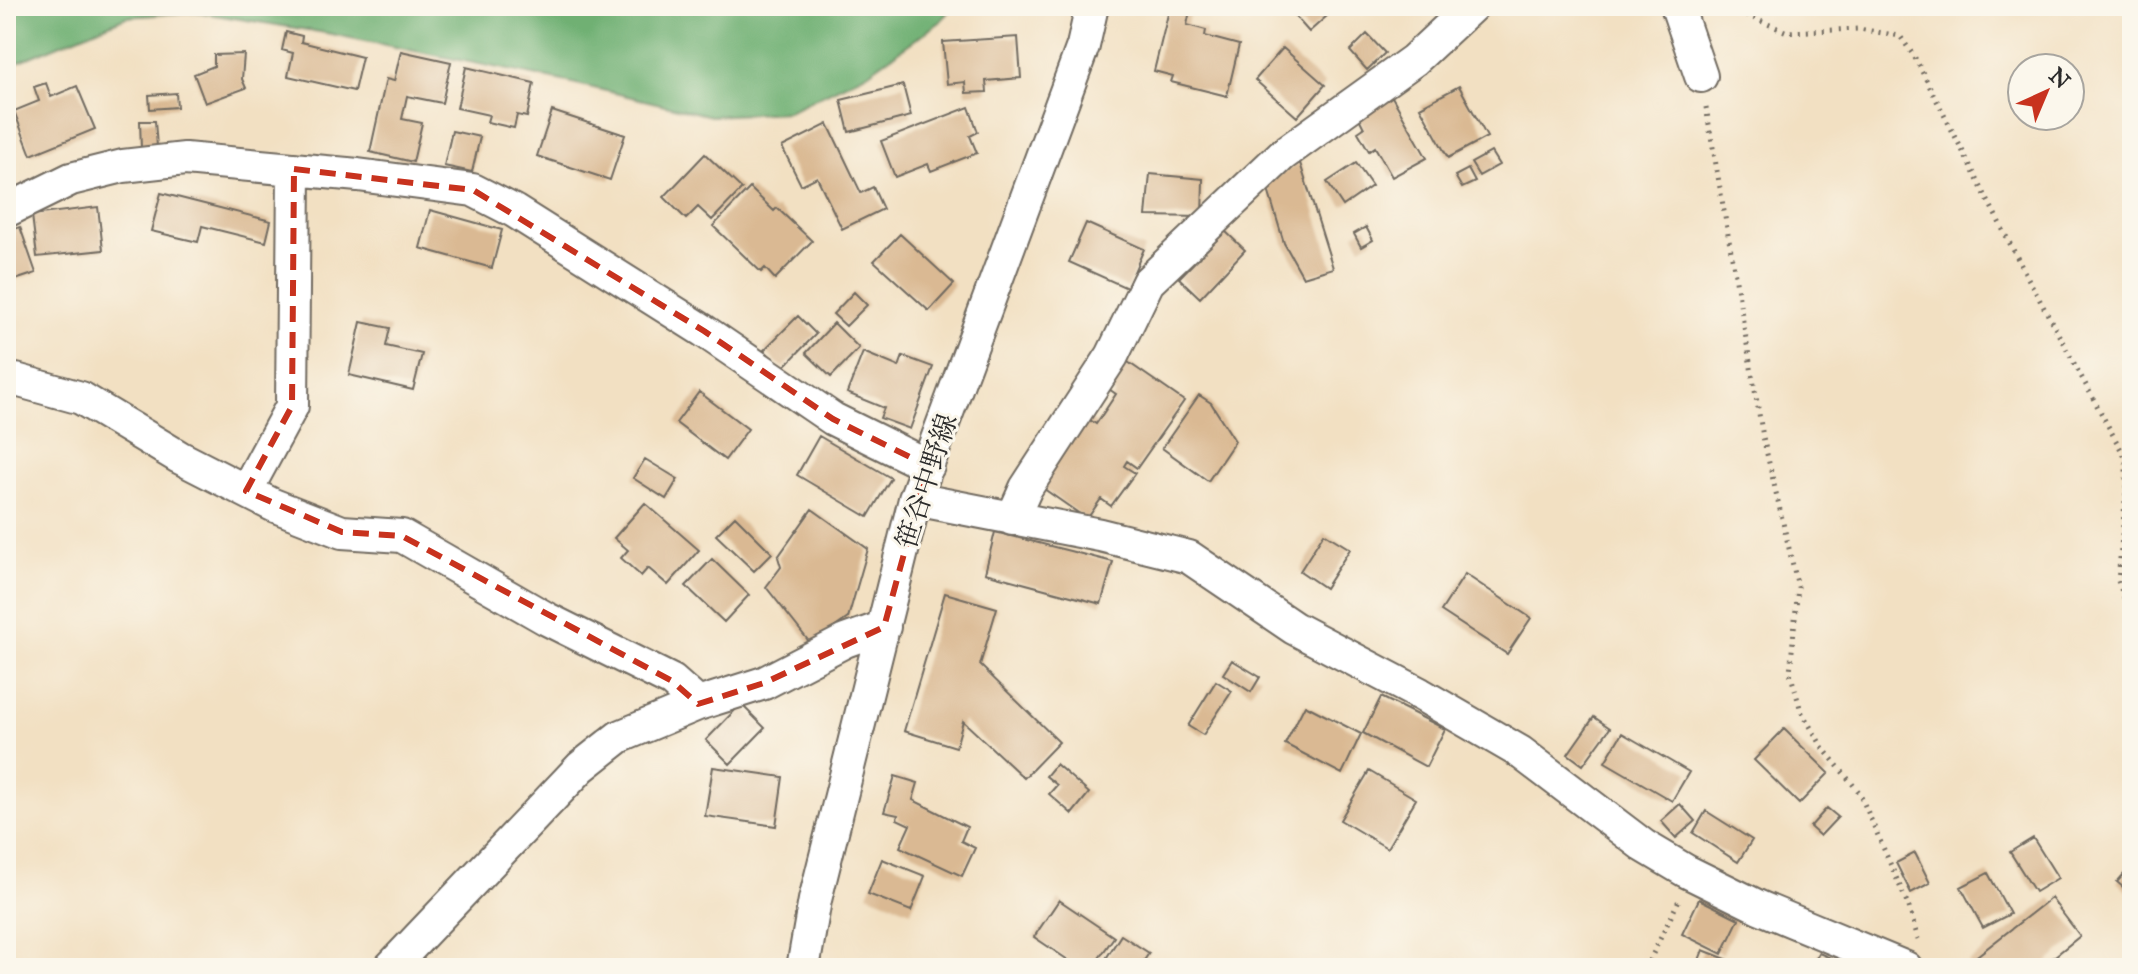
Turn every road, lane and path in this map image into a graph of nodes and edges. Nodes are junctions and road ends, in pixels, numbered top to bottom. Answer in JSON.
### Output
{"nodes":[{"id":1,"x":1092,"y":6,"type":"edge"},
{"id":2,"x":1472,"y":6,"type":"edge"},
{"id":3,"x":1677,"y":6,"type":"edge"},
{"id":4,"x":1724,"y":6,"type":"edge"},
{"id":5,"x":1701,"y":76,"type":"joint"},
{"id":6,"x":294,"y":169,"type":"junction"},
{"id":7,"x":6,"y":211,"type":"edge"},
{"id":8,"x":6,"y":383,"type":"edge"},
{"id":9,"x":928,"y":466,"type":"junction"},
{"id":10,"x":246,"y":491,"type":"junction"},
{"id":11,"x":915,"y":499,"type":"junction"},
{"id":12,"x":1012,"y":519,"type":"junction"},
{"id":13,"x":2132,"y":619,"type":"edge"},
{"id":14,"x":884,"y":627,"type":"junction"},
{"id":15,"x":698,"y":704,"type":"junction"},
{"id":16,"x":1692,"y":874,"type":"junction"},
{"id":17,"x":1912,"y":957,"type":"edge"},
{"id":18,"x":1174,"y":962,"type":"dead end"},
{"id":19,"x":390,"y":968,"type":"edge"},
{"id":20,"x":803,"y":968,"type":"edge"},
{"id":21,"x":1181,"y":968,"type":"edge"},
{"id":22,"x":1646,"y":968,"type":"edge"}],
"edges":[{"from":1,"to":9,"type":"street","name":"笹谷中野線"},
{"from":2,"to":12,"type":"street"},
{"from":3,"to":5,"type":"street"},
{"from":4,"to":13,"type":"path"},
{"from":5,"to":17,"type":"path"},
{"from":6,"to":7,"type":"street"},
{"from":6,"to":9,"type":"street"},
{"from":6,"to":10,"type":"street"},
{"from":8,"to":10,"type":"street"},
{"from":9,"to":11,"type":"street","name":"笹谷中野線"},
{"from":10,"to":15,"type":"street"},
{"from":11,"to":12,"type":"street"},
{"from":11,"to":14,"type":"street","name":"笹谷中野線"},
{"from":12,"to":16,"type":"street"},
{"from":14,"to":15,"type":"street"},
{"from":14,"to":20,"type":"street","name":"笹谷中野線"},
{"from":15,"to":19,"type":"street"},
{"from":16,"to":17,"type":"street"},
{"from":16,"to":22,"type":"path"},
{"from":18,"to":21,"type":"path"}]}
